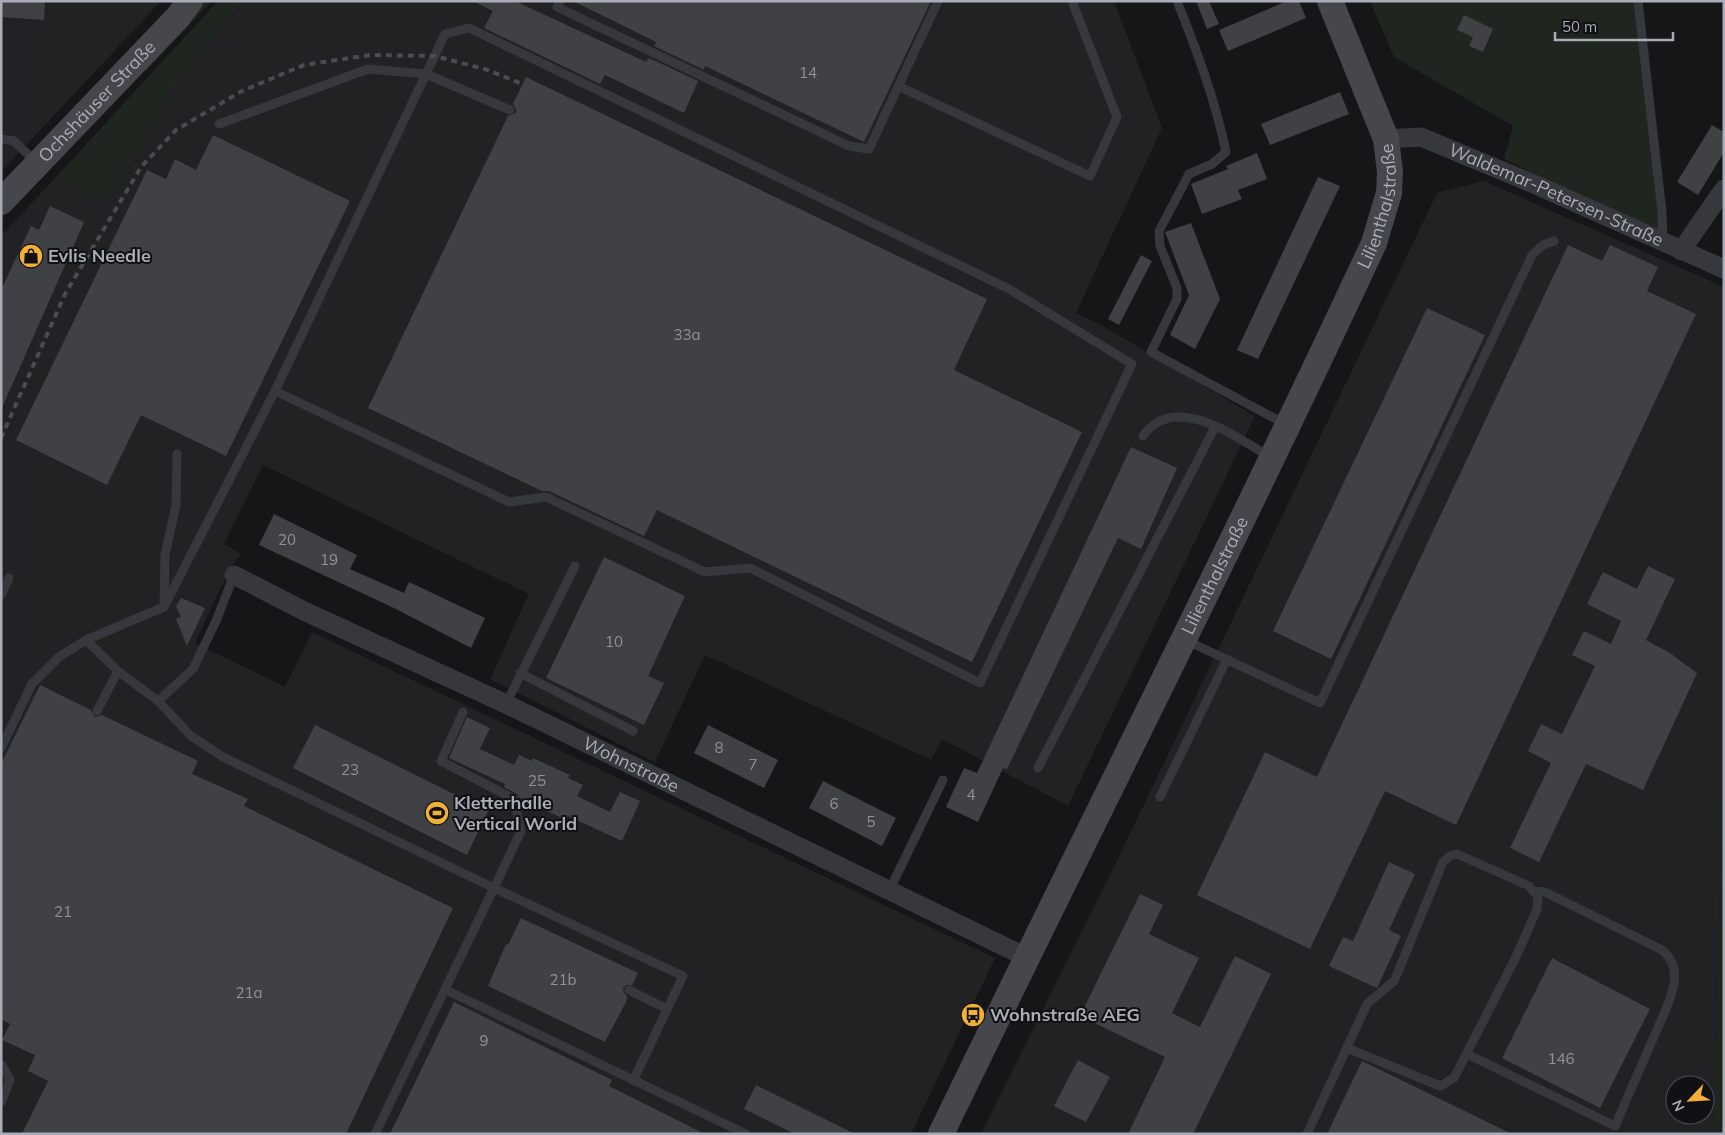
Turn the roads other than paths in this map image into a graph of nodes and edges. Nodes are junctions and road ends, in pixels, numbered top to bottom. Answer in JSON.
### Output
{"nodes":[{"id":1,"x":190,"y":1,"type":"edge"},
{"id":2,"x":560,"y":1,"type":"edge"},
{"id":3,"x":938,"y":1,"type":"edge"},
{"id":4,"x":1072,"y":1,"type":"edge"},
{"id":5,"x":1178,"y":1,"type":"edge"},
{"id":6,"x":1330,"y":1,"type":"edge"},
{"id":7,"x":1638,"y":1,"type":"edge"},
{"id":8,"x":426,"y":74,"type":"junction"},
{"id":9,"x":898,"y":86,"type":"junction"},
{"id":10,"x":510,"y":110,"type":"dead end"},
{"id":11,"x":218,"y":124,"type":"dead end"},
{"id":12,"x":1,"y":139,"type":"edge"},
{"id":13,"x":1386,"y":139,"type":"junction"},
{"id":14,"x":38,"y":164,"type":"junction"},
{"id":15,"x":1724,"y":189,"type":"edge"},
{"id":16,"x":1,"y":202,"type":"edge"},
{"id":17,"x":1554,"y":240,"type":"dead end"},
{"id":18,"x":1663,"y":243,"type":"junction"},
{"id":19,"x":1681,"y":251,"type":"junction"},
{"id":20,"x":1724,"y":269,"type":"edge"},
{"id":21,"x":275,"y":391,"type":"junction"},
{"id":22,"x":1289,"y":426,"type":"junction"},
{"id":23,"x":1215,"y":427,"type":"junction"},
{"id":24,"x":1143,"y":436,"type":"dead end"},
{"id":25,"x":177,"y":454,"type":"dead end"},
{"id":26,"x":1273,"y":458,"type":"junction"},
{"id":27,"x":575,"y":566,"type":"dead end"},
{"id":28,"x":234,"y":575,"type":"joint"},
{"id":29,"x":9,"y":578,"type":"dead end"},
{"id":30,"x":1,"y":595,"type":"edge"},
{"id":31,"x":164,"y":607,"type":"junction"},
{"id":32,"x":86,"y":640,"type":"junction"},
{"id":33,"x":1183,"y":640,"type":"junction"},
{"id":34,"x":1226,"y":659,"type":"junction"},
{"id":35,"x":118,"y":671,"type":"junction"},
{"id":36,"x":520,"y":673,"type":"junction"},
{"id":37,"x":158,"y":701,"type":"junction"},
{"id":38,"x":506,"y":704,"type":"junction"},
{"id":39,"x":97,"y":711,"type":"dead end"},
{"id":40,"x":463,"y":712,"type":"dead end"},
{"id":41,"x":633,"y":731,"type":"dead end"},
{"id":42,"x":1,"y":748,"type":"edge"},
{"id":43,"x":1038,"y":768,"type":"dead end"},
{"id":44,"x":943,"y":780,"type":"dead end"},
{"id":45,"x":1160,"y":797,"type":"dead end"},
{"id":46,"x":494,"y":888,"type":"junction"},
{"id":47,"x":1533,"y":891,"type":"junction"},
{"id":48,"x":889,"y":892,"type":"junction"},
{"id":49,"x":1026,"y":958,"type":"junction"},
{"id":50,"x":446,"y":990,"type":"junction"},
{"id":51,"x":630,"y":990,"type":"dead end"},
{"id":52,"x":667,"y":1009,"type":"junction"},
{"id":53,"x":1347,"y":1048,"type":"junction"},
{"id":54,"x":1466,"y":1054,"type":"junction"},
{"id":55,"x":1,"y":1064,"type":"edge"},
{"id":56,"x":633,"y":1081,"type":"junction"},
{"id":57,"x":1,"y":1102,"type":"edge"},
{"id":58,"x":375,"y":1134,"type":"edge"},
{"id":59,"x":746,"y":1134,"type":"edge"},
{"id":60,"x":941,"y":1134,"type":"edge"},
{"id":61,"x":1307,"y":1134,"type":"edge"}],
"edges":[{"from":1,"to":14,"type":"main road","name":"Ochshäuser Straße"},
{"from":2,"to":9,"type":"lane"},
{"from":3,"to":9,"type":"lane"},
{"from":4,"to":9,"type":"lane"},
{"from":5,"to":22,"type":"lane"},
{"from":6,"to":13,"type":"main road","name":"Lilienthalstraße"},
{"from":7,"to":18,"type":"lane"},
{"from":8,"to":10,"type":"lane"},
{"from":8,"to":11,"type":"lane"},
{"from":8,"to":21,"type":"lane"},
{"from":8,"to":21,"type":"lane"},
{"from":12,"to":14,"type":"lane"},
{"from":13,"to":18,"type":"street","name":"Waldemar-Petersen-Straße"},
{"from":13,"to":22,"type":"main road","name":"Lilienthalstraße"},
{"from":14,"to":16,"type":"main road","name":"Ochshäuser Straße"},
{"from":15,"to":19,"type":"street"},
{"from":17,"to":34,"type":"lane"},
{"from":18,"to":19,"type":"street","name":"Waldemar-Petersen-Straße"},
{"from":19,"to":20,"type":"street","name":"Waldemar-Petersen-Straße"},
{"from":21,"to":31,"type":"lane"},
{"from":22,"to":26,"type":"main road","name":"Lilienthalstraße"},
{"from":23,"to":24,"type":"lane"},
{"from":23,"to":26,"type":"lane"},
{"from":23,"to":43,"type":"lane"},
{"from":25,"to":31,"type":"lane"},
{"from":26,"to":33,"type":"main road","name":"Lilienthalstraße"},
{"from":27,"to":36,"type":"lane"},
{"from":28,"to":37,"type":"lane"},
{"from":28,"to":38,"type":"street","name":"Wohnstraße"},
{"from":29,"to":30,"type":"lane"},
{"from":31,"to":32,"type":"lane"},
{"from":32,"to":35,"type":"lane"},
{"from":32,"to":42,"type":"lane"},
{"from":33,"to":34,"type":"lane"},
{"from":33,"to":49,"type":"main road","name":"Lilienthalstraße"},
{"from":34,"to":45,"type":"lane"},
{"from":35,"to":37,"type":"lane"},
{"from":35,"to":39,"type":"lane"},
{"from":36,"to":38,"type":"lane"},
{"from":36,"to":41,"type":"lane"},
{"from":37,"to":46,"type":"lane"},
{"from":38,"to":48,"type":"street","name":"Wohnstraße"},
{"from":40,"to":46,"type":"lane"},
{"from":44,"to":48,"type":"lane"},
{"from":46,"to":50,"type":"lane"},
{"from":46,"to":52,"type":"lane"},
{"from":47,"to":53,"type":"lane"},
{"from":47,"to":54,"type":"lane"},
{"from":47,"to":54,"type":"lane"},
{"from":48,"to":49,"type":"street","name":"Wohnstraße"},
{"from":49,"to":60,"type":"main road","name":"Lilienthalstraße"},
{"from":50,"to":56,"type":"lane"},
{"from":50,"to":58,"type":"lane"},
{"from":51,"to":52,"type":"lane"},
{"from":52,"to":56,"type":"lane"},
{"from":53,"to":54,"type":"lane"},
{"from":53,"to":61,"type":"lane"},
{"from":55,"to":57,"type":"lane"},
{"from":56,"to":59,"type":"lane"}]}
